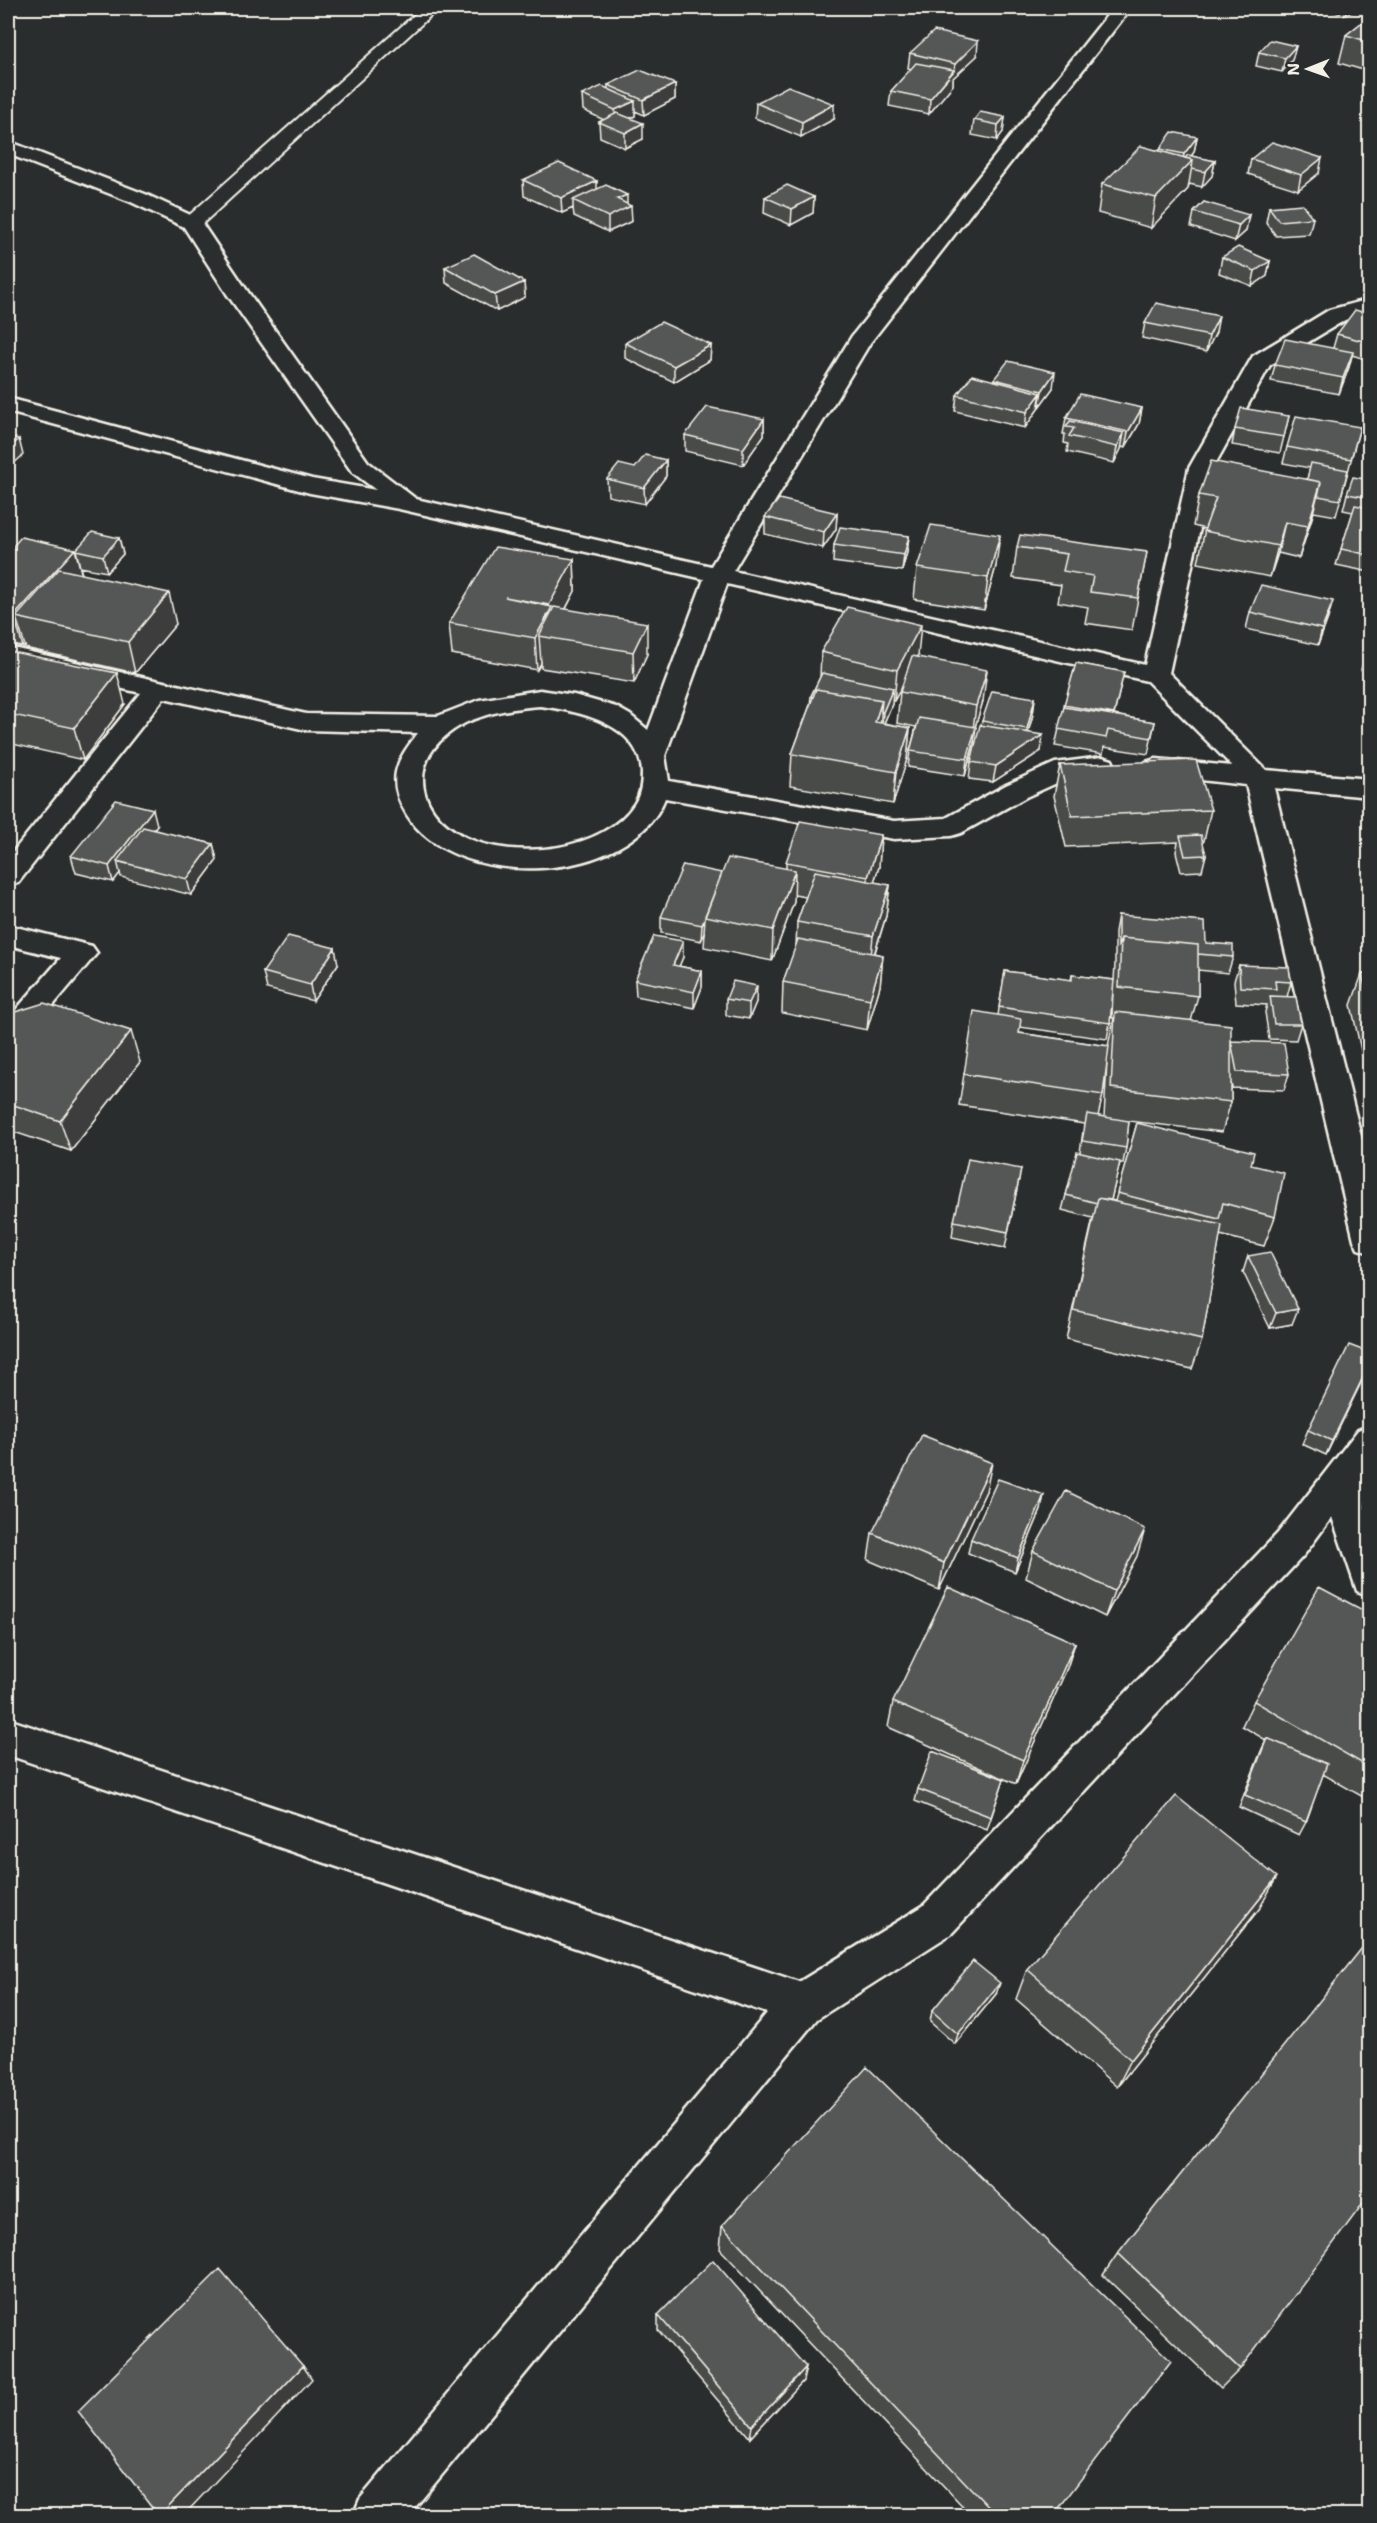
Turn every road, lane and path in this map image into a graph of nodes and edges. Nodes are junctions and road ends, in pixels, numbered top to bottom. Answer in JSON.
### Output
{"nodes":[{"id":1,"x":431,"y":8,"type":"edge"},
{"id":2,"x":1122,"y":8,"type":"edge"},
{"id":3,"x":8,"y":147,"type":"edge"},
{"id":4,"x":192,"y":223,"type":"junction"},
{"id":5,"x":1370,"y":304,"type":"edge"},
{"id":6,"x":8,"y":405,"type":"edge"},
{"id":7,"x":408,"y":504,"type":"junction"},
{"id":8,"x":718,"y":575,"type":"junction"},
{"id":9,"x":8,"y":655,"type":"edge"},
{"id":10,"x":1156,"y":675,"type":"junction"},
{"id":11,"x":158,"y":689,"type":"junction"},
{"id":12,"x":445,"y":725,"type":"junction"},
{"id":13,"x":652,"y":756,"type":"junction"},
{"id":14,"x":1258,"y":777,"type":"junction"},
{"id":15,"x":655,"y":787,"type":"junction"},
{"id":16,"x":1370,"y":788,"type":"edge"},
{"id":17,"x":748,"y":803,"type":"junction"},
{"id":18,"x":611,"y":839,"type":"junction"},
{"id":19,"x":8,"y":876,"type":"edge"},
{"id":20,"x":8,"y":935,"type":"edge"},
{"id":21,"x":8,"y":1038,"type":"edge"},
{"id":22,"x":1370,"y":1240,"type":"edge"},
{"id":23,"x":1361,"y":1452,"type":"edge"},
{"id":24,"x":1370,"y":1580,"type":"edge"},
{"id":25,"x":8,"y":1737,"type":"edge"},
{"id":26,"x":802,"y":2004,"type":"junction"},
{"id":27,"x":377,"y":2516,"type":"edge"}],
"edges":[{"from":1,"to":4,"type":"lane"},
{"from":2,"to":8,"type":"street"},
{"from":3,"to":4,"type":"street"},
{"from":4,"to":7,"type":"street"},
{"from":5,"to":10,"type":"street"},
{"from":6,"to":7,"type":"street"},
{"from":7,"to":8,"type":"street"},
{"from":8,"to":10,"type":"street"},
{"from":8,"to":13,"type":"street"},
{"from":9,"to":11,"type":"street"},
{"from":10,"to":14,"type":"street"},
{"from":11,"to":12,"type":"street"},
{"from":11,"to":19,"type":"street"},
{"from":12,"to":13,"type":"street"},
{"from":12,"to":18,"type":"street"},
{"from":13,"to":15,"type":"street"},
{"from":14,"to":16,"type":"street"},
{"from":14,"to":17,"type":"street"},
{"from":14,"to":22,"type":"street"},
{"from":15,"to":17,"type":"street"},
{"from":15,"to":18,"type":"street"},
{"from":17,"to":18,"type":"street"},
{"from":20,"to":21,"type":"street"},
{"from":23,"to":24,"type":"street"},
{"from":23,"to":26,"type":"street"},
{"from":25,"to":26,"type":"street"},
{"from":26,"to":27,"type":"street"}]}
